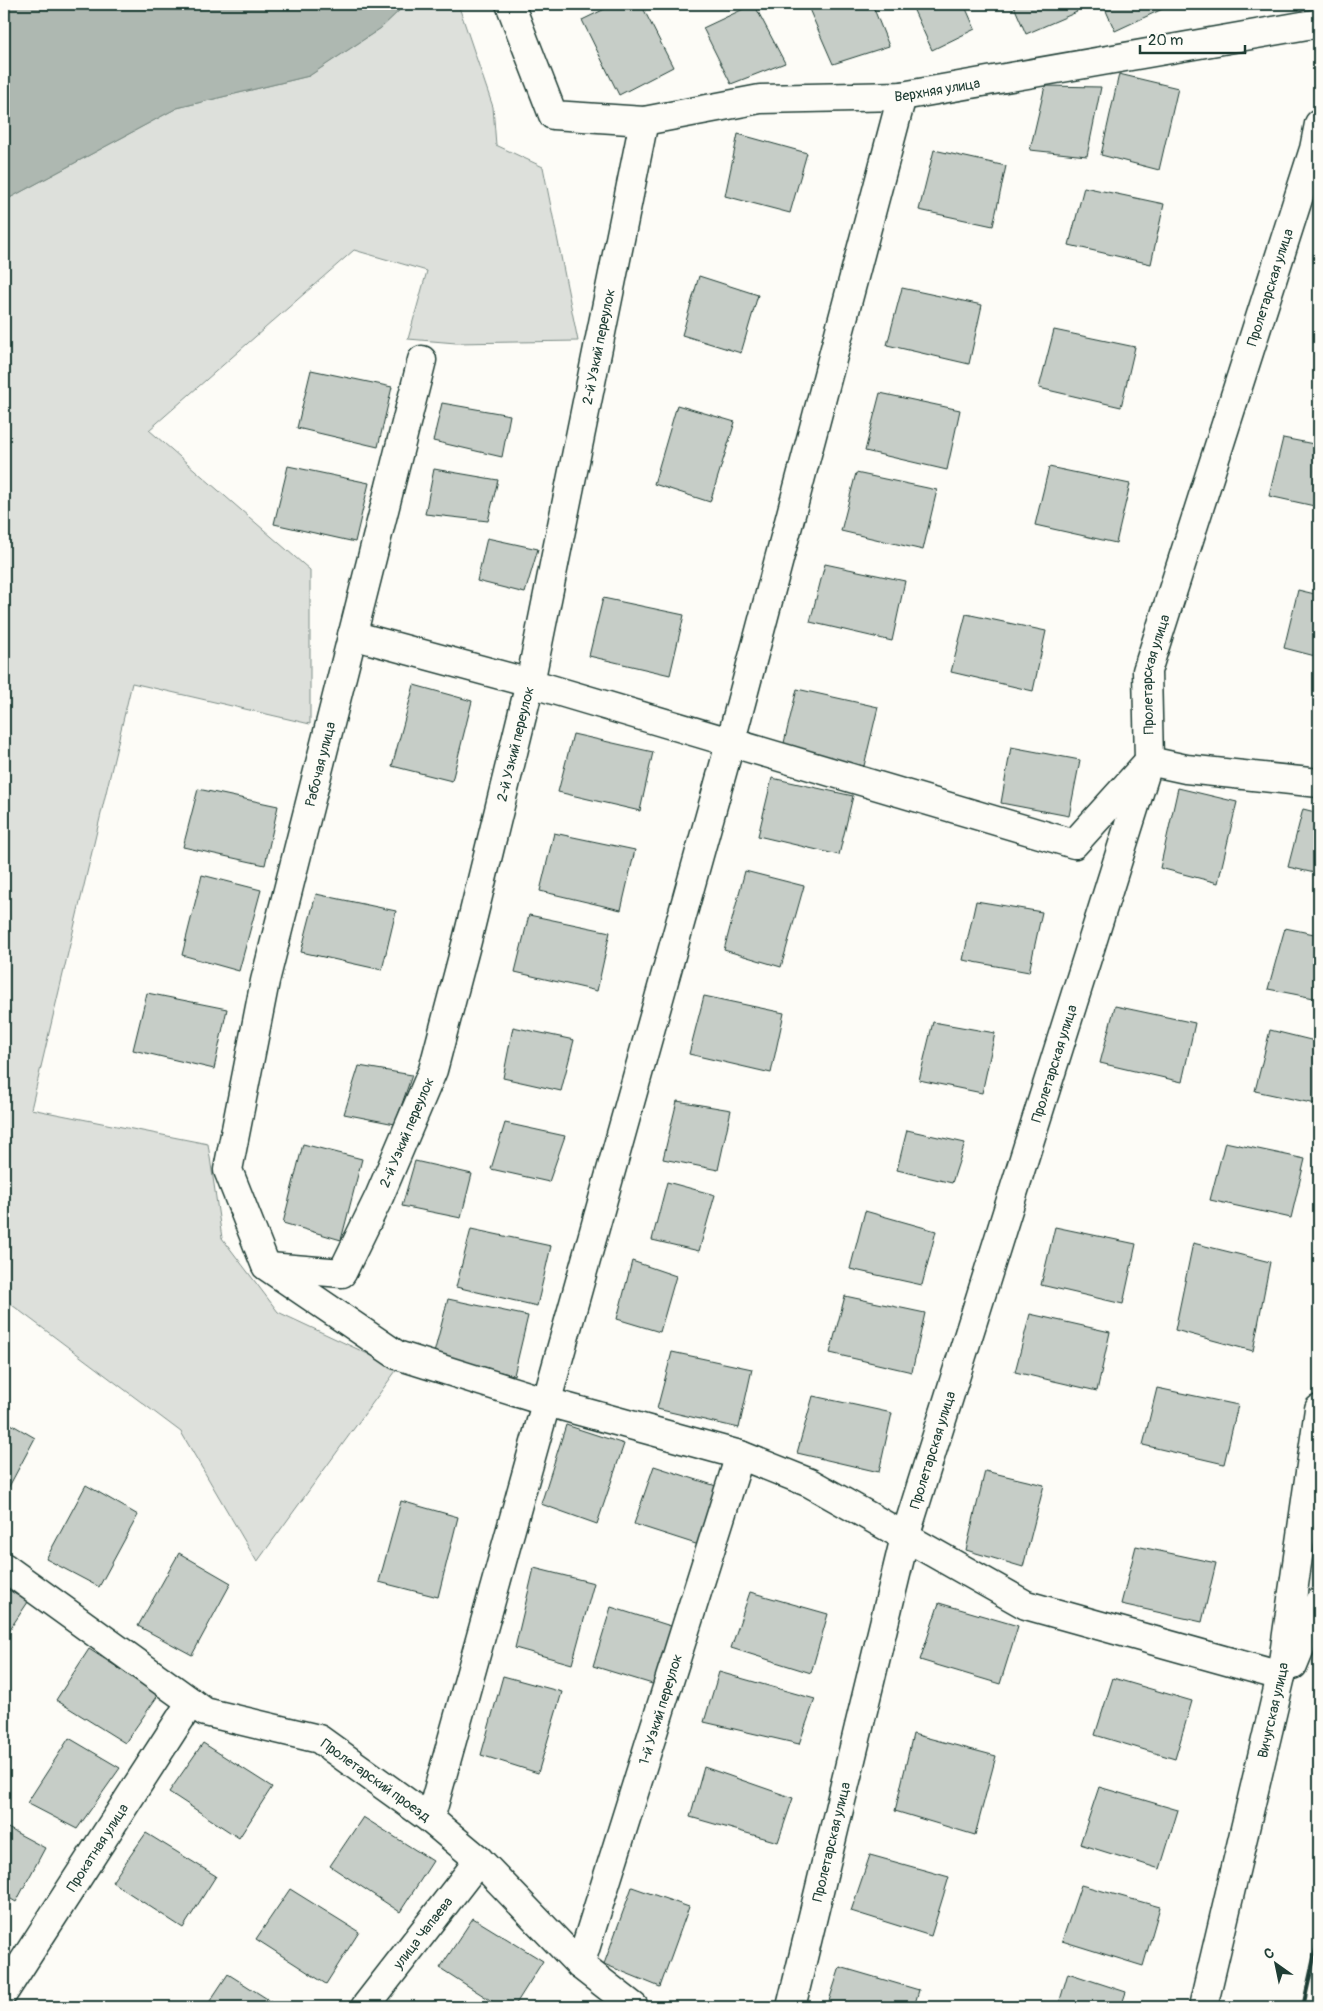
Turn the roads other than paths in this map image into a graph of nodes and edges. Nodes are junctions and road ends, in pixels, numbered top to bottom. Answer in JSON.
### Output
{"nodes":[{"id":1,"x":510,"y":4,"type":"edge"},
{"id":2,"x":1319,"y":23,"type":"edge"},
{"id":3,"x":902,"y":96,"type":"junction"},
{"id":4,"x":644,"y":121,"type":"junction"},
{"id":5,"x":1319,"y":124,"type":"edge"},
{"id":6,"x":422,"y":360,"type":"dead end"},
{"id":7,"x":352,"y":635,"type":"junction"},
{"id":8,"x":530,"y":683,"type":"junction"},
{"id":9,"x":730,"y":744,"type":"junction"},
{"id":10,"x":1149,"y":761,"type":"junction"},
{"id":11,"x":1319,"y":783,"type":"edge"},
{"id":12,"x":266,"y":1266,"type":"junction"},
{"id":13,"x":548,"y":1402,"type":"junction"},
{"id":14,"x":1319,"y":1409,"type":"edge"},
{"id":15,"x":740,"y":1455,"type":"junction"},
{"id":16,"x":905,"y":1537,"type":"junction"},
{"id":17,"x":4,"y":1566,"type":"edge"},
{"id":18,"x":1319,"y":1602,"type":"edge"},
{"id":19,"x":1281,"y":1676,"type":"junction"},
{"id":20,"x":191,"y":1702,"type":"junction"},
{"id":21,"x":1271,"y":1718,"type":"junction"},
{"id":22,"x":430,"y":1820,"type":"junction"},
{"id":23,"x":479,"y":1860,"type":"junction"},
{"id":24,"x":580,"y":1965,"type":"junction"},
{"id":25,"x":4,"y":1992,"type":"edge"},
{"id":26,"x":366,"y":2007,"type":"edge"},
{"id":27,"x":634,"y":2007,"type":"edge"},
{"id":28,"x":791,"y":2007,"type":"edge"},
{"id":29,"x":1203,"y":2007,"type":"edge"}],
"edges":[{"from":1,"to":4,"type":"street","name":"Верхняя улица"},
{"from":2,"to":3,"type":"street","name":"Верхняя улица"},
{"from":3,"to":4,"type":"street","name":"Верхняя улица"},
{"from":3,"to":9,"type":"street"},
{"from":4,"to":8,"type":"street","name":"2-й Узкий переулок"},
{"from":5,"to":10,"type":"street","name":"Пролетарская улица"},
{"from":6,"to":7,"type":"street","name":"Рабочая улица"},
{"from":7,"to":8,"type":"street"},
{"from":7,"to":12,"type":"street","name":"Рабочая улица"},
{"from":8,"to":9,"type":"street"},
{"from":8,"to":12,"type":"street","name":"2-й Узкий переулок"},
{"from":9,"to":10,"type":"street"},
{"from":9,"to":13,"type":"street"},
{"from":10,"to":11,"type":"street"},
{"from":10,"to":16,"type":"street","name":"Пролетарская улица"},
{"from":12,"to":13,"type":"street"},
{"from":13,"to":15,"type":"street"},
{"from":13,"to":22,"type":"street"},
{"from":14,"to":19,"type":"street","name":"Вичугская улица"},
{"from":15,"to":16,"type":"street"},
{"from":15,"to":24,"type":"street","name":"1-й Узкий переулок"},
{"from":16,"to":19,"type":"street"},
{"from":16,"to":28,"type":"street","name":"Пролетарская улица"},
{"from":17,"to":20,"type":"street","name":"Пролетарский проезд"},
{"from":18,"to":21,"type":"street"},
{"from":19,"to":21,"type":"street","name":"Вичугская улица"},
{"from":20,"to":22,"type":"street","name":"Пролетарский проезд"},
{"from":20,"to":25,"type":"street","name":"Прокатная улица"},
{"from":21,"to":29,"type":"street","name":"Вичугская улица"},
{"from":22,"to":23,"type":"street","name":"Пролетарский проезд"},
{"from":23,"to":24,"type":"street","name":"Пролетарский проезд"},
{"from":23,"to":26,"type":"street","name":"улица Чапаева"},
{"from":24,"to":27,"type":"street","name":"Пролетарский проезд"}]}
